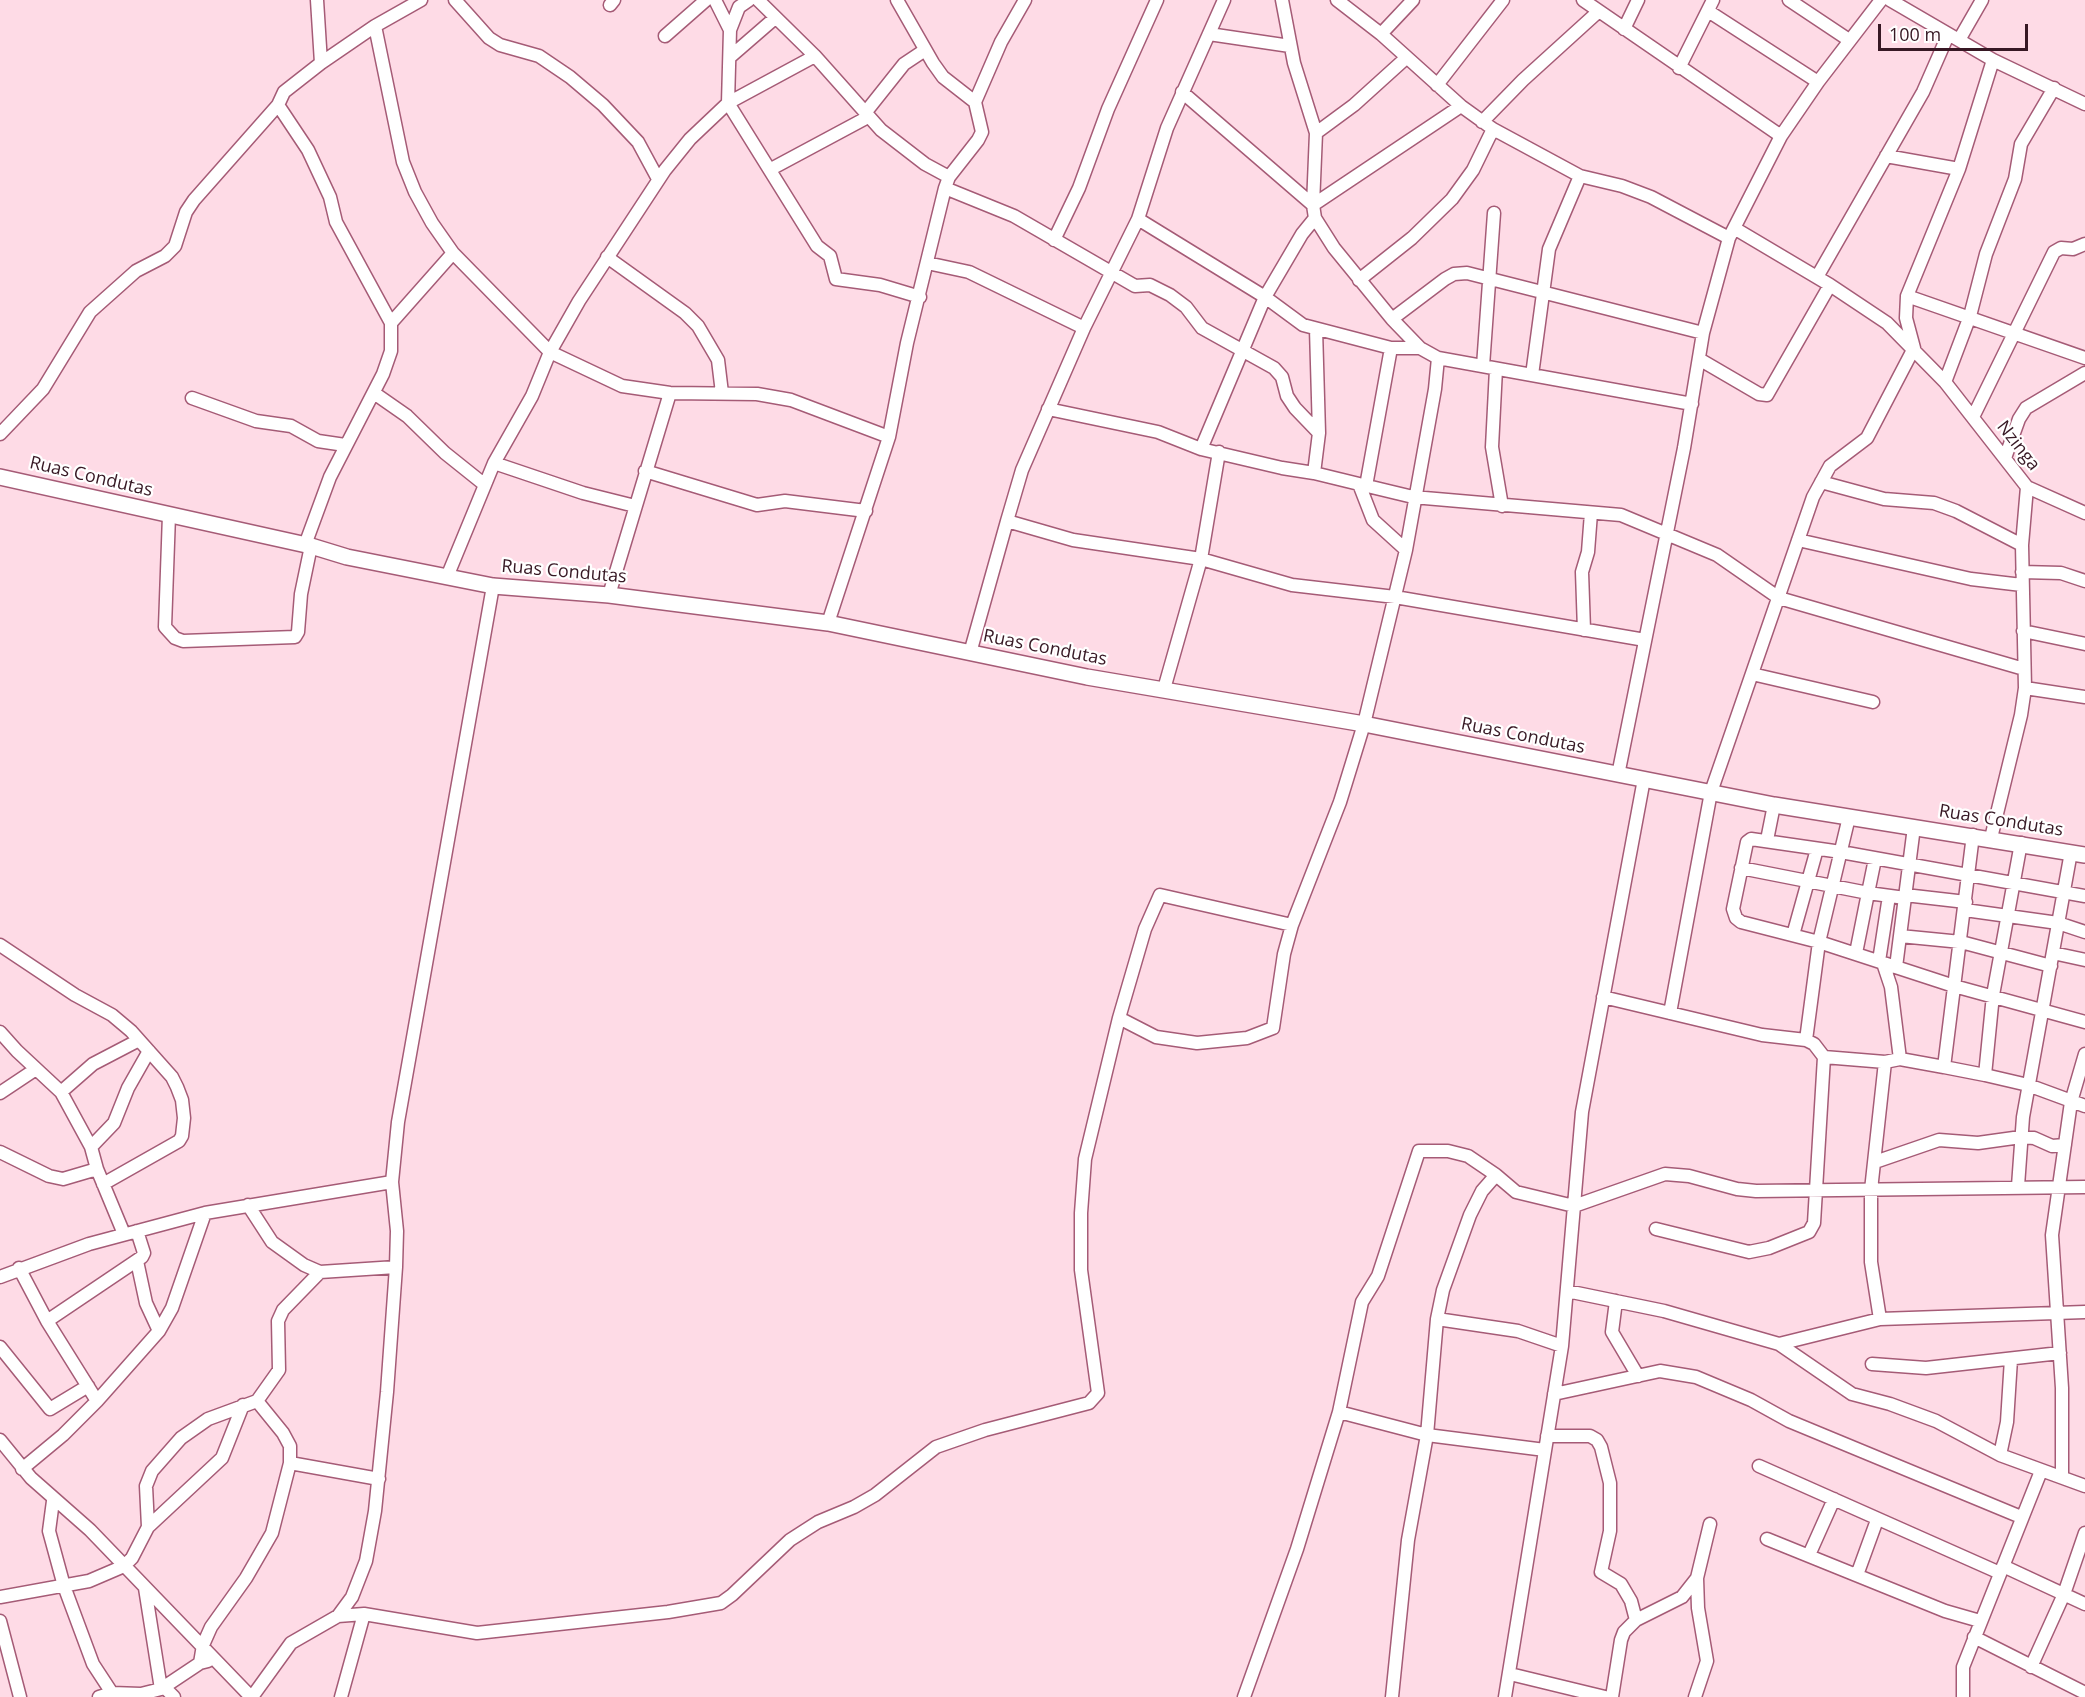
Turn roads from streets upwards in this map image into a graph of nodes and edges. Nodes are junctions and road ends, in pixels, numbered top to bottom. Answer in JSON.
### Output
{"nodes":[{"id":1,"x":317,"y":0,"type":"edge"},
{"id":2,"x":421,"y":0,"type":"edge"},
{"id":3,"x":455,"y":0,"type":"edge"},
{"id":4,"x":706,"y":0,"type":"edge"},
{"id":5,"x":714,"y":0,"type":"edge"},
{"id":6,"x":749,"y":0,"type":"edge"},
{"id":7,"x":897,"y":0,"type":"edge"},
{"id":8,"x":1025,"y":0,"type":"edge"},
{"id":9,"x":1156,"y":0,"type":"edge"},
{"id":10,"x":1224,"y":0,"type":"edge"},
{"id":11,"x":1282,"y":0,"type":"edge"},
{"id":12,"x":1337,"y":0,"type":"edge"},
{"id":13,"x":1413,"y":0,"type":"edge"},
{"id":14,"x":1503,"y":0,"type":"edge"},
{"id":15,"x":1583,"y":0,"type":"edge"},
{"id":16,"x":1638,"y":0,"type":"edge"},
{"id":17,"x":1789,"y":0,"type":"edge"},
{"id":18,"x":1881,"y":0,"type":"edge"},
{"id":19,"x":1890,"y":0,"type":"edge"},
{"id":20,"x":1982,"y":0,"type":"edge"},
{"id":21,"x":762,"y":2,"type":"edge"},
{"id":22,"x":1710,"y":5,"type":"edge"},
{"id":23,"x":1355,"y":6,"type":"edge"},
{"id":24,"x":1599,"y":11,"type":"junction"},
{"id":25,"x":775,"y":18,"type":"junction"},
{"id":26,"x":375,"y":26,"type":"junction"},
{"id":27,"x":1624,"y":28,"type":"junction"},
{"id":28,"x":730,"y":30,"type":"junction"},
{"id":29,"x":1209,"y":34,"type":"junction"},
{"id":30,"x":1381,"y":34,"type":"junction"},
{"id":31,"x":665,"y":36,"type":"dead end"},
{"id":32,"x":1953,"y":38,"type":"junction"},
{"id":33,"x":1849,"y":40,"type":"junction"},
{"id":34,"x":1290,"y":46,"type":"junction"},
{"id":35,"x":925,"y":50,"type":"junction"},
{"id":36,"x":815,"y":56,"type":"junction"},
{"id":37,"x":730,"y":57,"type":"junction"},
{"id":38,"x":1406,"y":58,"type":"junction"},
{"id":39,"x":1993,"y":60,"type":"junction"},
{"id":40,"x":321,"y":63,"type":"junction"},
{"id":41,"x":1679,"y":68,"type":"junction"},
{"id":42,"x":1818,"y":82,"type":"junction"},
{"id":43,"x":1437,"y":85,"type":"junction"},
{"id":44,"x":2054,"y":88,"type":"junction"},
{"id":45,"x":1182,"y":92,"type":"junction"},
{"id":46,"x":975,"y":102,"type":"junction"},
{"id":47,"x":728,"y":103,"type":"junction"},
{"id":48,"x":2085,"y":104,"type":"edge"},
{"id":49,"x":278,"y":105,"type":"junction"},
{"id":50,"x":1461,"y":106,"type":"junction"},
{"id":51,"x":866,"y":115,"type":"junction"},
{"id":52,"x":1488,"y":126,"type":"junction"},
{"id":53,"x":1316,"y":133,"type":"junction"},
{"id":54,"x":1781,"y":136,"type":"junction"},
{"id":55,"x":1886,"y":156,"type":"junction"},
{"id":56,"x":1959,"y":169,"type":"junction"},
{"id":57,"x":771,"y":170,"type":"junction"},
{"id":58,"x":1580,"y":176,"type":"junction"},
{"id":59,"x":658,"y":179,"type":"junction"},
{"id":60,"x":947,"y":182,"type":"junction"},
{"id":61,"x":1313,"y":205,"type":"junction"},
{"id":62,"x":1494,"y":213,"type":"dead end"},
{"id":63,"x":1316,"y":218,"type":"junction"},
{"id":64,"x":1138,"y":219,"type":"junction"},
{"id":65,"x":1731,"y":233,"type":"junction"},
{"id":66,"x":1054,"y":240,"type":"junction"},
{"id":67,"x":2085,"y":244,"type":"edge"},
{"id":68,"x":453,"y":253,"type":"junction"},
{"id":69,"x":607,"y":257,"type":"junction"},
{"id":70,"x":927,"y":263,"type":"junction"},
{"id":71,"x":1112,"y":272,"type":"junction"},
{"id":72,"x":1817,"y":277,"type":"junction"},
{"id":73,"x":1359,"y":280,"type":"junction"},
{"id":74,"x":1487,"y":280,"type":"junction"},
{"id":75,"x":1830,"y":285,"type":"junction"},
{"id":76,"x":1544,"y":291,"type":"junction"},
{"id":77,"x":1907,"y":296,"type":"junction"},
{"id":78,"x":920,"y":297,"type":"junction"},
{"id":79,"x":1265,"y":297,"type":"junction"},
{"id":80,"x":1970,"y":316,"type":"junction"},
{"id":81,"x":1392,"y":320,"type":"junction"},
{"id":82,"x":391,"y":323,"type":"junction"},
{"id":83,"x":1083,"y":328,"type":"junction"},
{"id":84,"x":1316,"y":329,"type":"junction"},
{"id":85,"x":2015,"y":332,"type":"junction"},
{"id":86,"x":1703,"y":333,"type":"junction"},
{"id":87,"x":1391,"y":348,"type":"junction"},
{"id":88,"x":1420,"y":348,"type":"junction"},
{"id":89,"x":1914,"y":348,"type":"junction"},
{"id":90,"x":1244,"y":351,"type":"junction"},
{"id":91,"x":550,"y":352,"type":"junction"},
{"id":92,"x":1438,"y":358,"type":"junction"},
{"id":93,"x":2085,"y":358,"type":"edge"},
{"id":94,"x":1699,"y":359,"type":"junction"},
{"id":95,"x":1489,"y":368,"type":"junction"},
{"id":96,"x":2085,"y":374,"type":"edge"},
{"id":97,"x":1532,"y":375,"type":"junction"},
{"id":98,"x":1945,"y":382,"type":"junction"},
{"id":99,"x":374,"y":393,"type":"junction"},
{"id":100,"x":670,"y":393,"type":"junction"},
{"id":101,"x":722,"y":393,"type":"junction"},
{"id":102,"x":192,"y":398,"type":"dead end"},
{"id":103,"x":1692,"y":405,"type":"junction"},
{"id":104,"x":1048,"y":409,"type":"junction"},
{"id":105,"x":1973,"y":417,"type":"junction"},
{"id":106,"x":1319,"y":433,"type":"junction"},
{"id":107,"x":0,"y":434,"type":"edge"},
{"id":108,"x":888,"y":437,"type":"junction"},
{"id":109,"x":345,"y":445,"type":"junction"},
{"id":110,"x":1201,"y":449,"type":"junction"},
{"id":111,"x":1219,"y":452,"type":"junction"},
{"id":112,"x":2004,"y":458,"type":"junction"},
{"id":113,"x":494,"y":463,"type":"junction"},
{"id":114,"x":645,"y":471,"type":"junction"},
{"id":115,"x":1314,"y":473,"type":"junction"},
{"id":116,"x":0,"y":477,"type":"edge"},
{"id":117,"x":1821,"y":482,"type":"junction"},
{"id":118,"x":485,"y":485,"type":"junction"},
{"id":119,"x":1363,"y":485,"type":"junction"},
{"id":120,"x":2027,"y":487,"type":"junction"},
{"id":121,"x":1413,"y":497,"type":"junction"},
{"id":122,"x":635,"y":506,"type":"junction"},
{"id":123,"x":1502,"y":506,"type":"junction"},
{"id":124,"x":866,"y":511,"type":"junction"},
{"id":125,"x":1591,"y":513,"type":"junction"},
{"id":126,"x":2085,"y":513,"type":"edge"},
{"id":127,"x":169,"y":515,"type":"junction"},
{"id":128,"x":1007,"y":521,"type":"junction"},
{"id":129,"x":1667,"y":533,"type":"junction"},
{"id":130,"x":1798,"y":540,"type":"junction"},
{"id":131,"x":308,"y":545,"type":"junction"},
{"id":132,"x":2022,"y":545,"type":"junction"},
{"id":133,"x":1406,"y":550,"type":"junction"},
{"id":134,"x":1201,"y":559,"type":"junction"},
{"id":135,"x":2022,"y":572,"type":"junction"},
{"id":136,"x":447,"y":577,"type":"junction"},
{"id":137,"x":2085,"y":581,"type":"edge"},
{"id":138,"x":2022,"y":585,"type":"junction"},
{"id":139,"x":493,"y":586,"type":"junction"},
{"id":140,"x":609,"y":595,"type":"junction"},
{"id":141,"x":1395,"y":597,"type":"junction"},
{"id":142,"x":1779,"y":598,"type":"junction"},
{"id":143,"x":828,"y":623,"type":"junction"},
{"id":144,"x":1584,"y":630,"type":"junction"},
{"id":145,"x":2023,"y":631,"type":"junction"},
{"id":146,"x":1645,"y":639,"type":"junction"},
{"id":147,"x":2085,"y":644,"type":"edge"},
{"id":148,"x":970,"y":653,"type":"junction"},
{"id":149,"x":2024,"y":669,"type":"junction"},
{"id":150,"x":1752,"y":674,"type":"junction"},
{"id":151,"x":2025,"y":688,"type":"junction"},
{"id":152,"x":1164,"y":689,"type":"junction"},
{"id":153,"x":2085,"y":697,"type":"edge"},
{"id":154,"x":1873,"y":702,"type":"dead end"},
{"id":155,"x":1364,"y":724,"type":"junction"},
{"id":156,"x":1618,"y":775,"type":"junction"},
{"id":157,"x":1644,"y":779,"type":"junction"},
{"id":158,"x":1711,"y":792,"type":"junction"},
{"id":159,"x":1774,"y":805,"type":"junction"},
{"id":160,"x":1849,"y":817,"type":"junction"},
{"id":161,"x":1914,"y":826,"type":"junction"},
{"id":162,"x":1973,"y":835,"type":"junction"},
{"id":163,"x":1991,"y":838,"type":"junction"},
{"id":164,"x":1767,"y":840,"type":"junction"},
{"id":165,"x":2021,"y":843,"type":"junction"},
{"id":166,"x":1817,"y":849,"type":"junction"},
{"id":167,"x":1841,"y":852,"type":"junction"},
{"id":168,"x":2078,"y":853,"type":"edge"},
{"id":169,"x":1875,"y":859,"type":"junction"},
{"id":170,"x":1909,"y":866,"type":"junction"},
{"id":171,"x":1741,"y":868,"type":"junction"},
{"id":172,"x":1968,"y":877,"type":"junction"},
{"id":173,"x":1811,"y":880,"type":"junction"},
{"id":174,"x":1834,"y":885,"type":"junction"},
{"id":175,"x":2015,"y":885,"type":"junction"},
{"id":176,"x":1868,"y":893,"type":"junction"},
{"id":177,"x":2064,"y":894,"type":"junction"},
{"id":178,"x":1889,"y":896,"type":"junction"},
{"id":179,"x":2085,"y":896,"type":"edge"},
{"id":180,"x":1905,"y":897,"type":"junction"},
{"id":181,"x":1965,"y":906,"type":"junction"},
{"id":182,"x":2008,"y":915,"type":"junction"},
{"id":183,"x":2058,"y":923,"type":"junction"},
{"id":184,"x":1292,"y":925,"type":"junction"},
{"id":185,"x":2085,"y":932,"type":"edge"},
{"id":186,"x":1793,"y":935,"type":"junction"},
{"id":187,"x":1900,"y":936,"type":"junction"},
{"id":188,"x":1820,"y":942,"type":"junction"},
{"id":189,"x":1961,"y":942,"type":"junction"},
{"id":190,"x":0,"y":945,"type":"edge"},
{"id":191,"x":2000,"y":951,"type":"junction"},
{"id":192,"x":2053,"y":952,"type":"junction"},
{"id":193,"x":1856,"y":953,"type":"junction"},
{"id":194,"x":2085,"y":960,"type":"edge"},
{"id":195,"x":1881,"y":962,"type":"junction"},
{"id":196,"x":2051,"y":966,"type":"junction"},
{"id":197,"x":1896,"y":967,"type":"junction"},
{"id":198,"x":1954,"y":986,"type":"junction"},
{"id":199,"x":1993,"y":995,"type":"junction"},
{"id":200,"x":1603,"y":997,"type":"junction"},
{"id":201,"x":2044,"y":1010,"type":"junction"},
{"id":202,"x":1670,"y":1013,"type":"junction"},
{"id":203,"x":1119,"y":1018,"type":"junction"},
{"id":204,"x":2085,"y":1022,"type":"edge"},
{"id":205,"x":0,"y":1032,"type":"edge"},
{"id":206,"x":139,"y":1040,"type":"junction"},
{"id":207,"x":1806,"y":1040,"type":"junction"},
{"id":208,"x":149,"y":1051,"type":"junction"},
{"id":209,"x":2085,"y":1054,"type":"edge"},
{"id":210,"x":1824,"y":1057,"type":"junction"},
{"id":211,"x":1900,"y":1059,"type":"junction"},
{"id":212,"x":1885,"y":1062,"type":"junction"},
{"id":213,"x":1944,"y":1067,"type":"junction"},
{"id":214,"x":36,"y":1068,"type":"junction"},
{"id":215,"x":1985,"y":1075,"type":"junction"},
{"id":216,"x":2028,"y":1085,"type":"junction"},
{"id":217,"x":61,"y":1092,"type":"junction"},
{"id":218,"x":0,"y":1093,"type":"edge"},
{"id":219,"x":2071,"y":1102,"type":"junction"},
{"id":220,"x":2085,"y":1106,"type":"edge"},
{"id":221,"x":2021,"y":1137,"type":"junction"},
{"id":222,"x":2065,"y":1145,"type":"junction"},
{"id":223,"x":91,"y":1147,"type":"junction"},
{"id":224,"x":0,"y":1152,"type":"edge"},
{"id":225,"x":1875,"y":1162,"type":"junction"},
{"id":226,"x":97,"y":1169,"type":"junction"},
{"id":227,"x":1496,"y":1175,"type":"junction"},
{"id":228,"x":392,"y":1182,"type":"junction"},
{"id":229,"x":103,"y":1184,"type":"junction"},
{"id":230,"x":2018,"y":1186,"type":"junction"},
{"id":231,"x":2061,"y":1186,"type":"junction"},
{"id":232,"x":2085,"y":1187,"type":"edge"},
{"id":233,"x":1816,"y":1188,"type":"junction"},
{"id":234,"x":1871,"y":1190,"type":"junction"},
{"id":235,"x":248,"y":1205,"type":"junction"},
{"id":236,"x":1574,"y":1206,"type":"junction"},
{"id":237,"x":205,"y":1213,"type":"junction"},
{"id":238,"x":1656,"y":1229,"type":"dead end"},
{"id":239,"x":130,"y":1232,"type":"junction"},
{"id":240,"x":137,"y":1261,"type":"junction"},
{"id":241,"x":396,"y":1267,"type":"junction"},
{"id":242,"x":20,"y":1268,"type":"junction"},
{"id":243,"x":320,"y":1272,"type":"junction"},
{"id":244,"x":0,"y":1277,"type":"edge"},
{"id":245,"x":1567,"y":1291,"type":"junction"},
{"id":246,"x":1616,"y":1301,"type":"junction"},
{"id":247,"x":2056,"y":1312,"type":"junction"},
{"id":248,"x":2085,"y":1312,"type":"edge"},
{"id":249,"x":1437,"y":1318,"type":"junction"},
{"id":250,"x":1880,"y":1319,"type":"junction"},
{"id":251,"x":47,"y":1321,"type":"junction"},
{"id":252,"x":159,"y":1331,"type":"junction"},
{"id":253,"x":1779,"y":1344,"type":"junction"},
{"id":254,"x":1562,"y":1346,"type":"junction"},
{"id":255,"x":0,"y":1347,"type":"edge"},
{"id":256,"x":2060,"y":1353,"type":"junction"},
{"id":257,"x":2011,"y":1359,"type":"junction"},
{"id":258,"x":11,"y":1364,"type":"junction"},
{"id":259,"x":1872,"y":1365,"type":"dead end"},
{"id":260,"x":0,"y":1371,"type":"edge"},
{"id":261,"x":1638,"y":1376,"type":"junction"},
{"id":262,"x":88,"y":1386,"type":"junction"},
{"id":263,"x":1554,"y":1394,"type":"junction"},
{"id":264,"x":98,"y":1401,"type":"junction"},
{"id":265,"x":257,"y":1401,"type":"junction"},
{"id":266,"x":243,"y":1405,"type":"junction"},
{"id":267,"x":1339,"y":1412,"type":"junction"},
{"id":268,"x":1427,"y":1435,"type":"junction"},
{"id":269,"x":1546,"y":1436,"type":"junction"},
{"id":270,"x":0,"y":1440,"type":"edge"},
{"id":271,"x":1545,"y":1450,"type":"junction"},
{"id":272,"x":2000,"y":1455,"type":"junction"},
{"id":273,"x":290,"y":1463,"type":"junction"},
{"id":274,"x":1759,"y":1466,"type":"dead end"},
{"id":275,"x":22,"y":1469,"type":"junction"},
{"id":276,"x":2040,"y":1471,"type":"junction"},
{"id":277,"x":2062,"y":1476,"type":"junction"},
{"id":278,"x":379,"y":1479,"type":"junction"},
{"id":279,"x":2085,"y":1486,"type":"edge"},
{"id":280,"x":1833,"y":1499,"type":"junction"},
{"id":281,"x":53,"y":1500,"type":"junction"},
{"id":282,"x":2021,"y":1517,"type":"junction"},
{"id":283,"x":1877,"y":1520,"type":"junction"},
{"id":284,"x":1710,"y":1524,"type":"dead end"},
{"id":285,"x":148,"y":1527,"type":"junction"},
{"id":286,"x":2085,"y":1533,"type":"edge"},
{"id":287,"x":1767,"y":1539,"type":"dead end"},
{"id":288,"x":1809,"y":1555,"type":"junction"},
{"id":289,"x":124,"y":1566,"type":"junction"},
{"id":290,"x":2001,"y":1570,"type":"junction"},
{"id":291,"x":1857,"y":1575,"type":"junction"},
{"id":292,"x":1697,"y":1578,"type":"junction"},
{"id":293,"x":64,"y":1586,"type":"junction"},
{"id":294,"x":145,"y":1588,"type":"junction"},
{"id":295,"x":2064,"y":1594,"type":"junction"},
{"id":296,"x":0,"y":1597,"type":"edge"},
{"id":297,"x":2085,"y":1604,"type":"edge"},
{"id":298,"x":364,"y":1614,"type":"junction"},
{"id":299,"x":338,"y":1616,"type":"junction"},
{"id":300,"x":1636,"y":1620,"type":"junction"},
{"id":301,"x":0,"y":1621,"type":"edge"},
{"id":302,"x":1980,"y":1621,"type":"junction"},
{"id":303,"x":1974,"y":1636,"type":"junction"},
{"id":304,"x":203,"y":1645,"type":"junction"},
{"id":305,"x":5,"y":1655,"type":"edge"},
{"id":306,"x":215,"y":1659,"type":"junction"},
{"id":307,"x":200,"y":1663,"type":"junction"},
{"id":308,"x":2031,"y":1667,"type":"junction"},
{"id":309,"x":1510,"y":1674,"type":"junction"},
{"id":310,"x":162,"y":1688,"type":"junction"},
{"id":311,"x":111,"y":1693,"type":"junction"},
{"id":312,"x":2085,"y":1693,"type":"edge"},
{"id":313,"x":20,"y":1697,"type":"edge"},
{"id":314,"x":99,"y":1697,"type":"edge"},
{"id":315,"x":174,"y":1697,"type":"edge"},
{"id":316,"x":251,"y":1697,"type":"edge"},
{"id":317,"x":341,"y":1697,"type":"edge"},
{"id":318,"x":1244,"y":1697,"type":"edge"},
{"id":319,"x":1392,"y":1697,"type":"edge"},
{"id":320,"x":1505,"y":1697,"type":"edge"},
{"id":321,"x":1605,"y":1697,"type":"edge"},
{"id":322,"x":1612,"y":1697,"type":"edge"},
{"id":323,"x":1695,"y":1697,"type":"edge"},
{"id":324,"x":1964,"y":1697,"type":"edge"}],
"edges":[{"from":1,"to":40,"type":"street"},
{"from":2,"to":26,"type":"street"},
{"from":3,"to":59,"type":"street"},
{"from":4,"to":31,"type":"street"},
{"from":5,"to":28,"type":"street"},
{"from":6,"to":28,"type":"street"},
{"from":7,"to":35,"type":"street"},
{"from":8,"to":46,"type":"street"},
{"from":9,"to":66,"type":"street"},
{"from":10,"to":29,"type":"street"},
{"from":11,"to":34,"type":"street"},
{"from":12,"to":23,"type":"street","name":"Nzinga"},
{"from":13,"to":30,"type":"street"},
{"from":14,"to":43,"type":"street"},
{"from":15,"to":24,"type":"street"},
{"from":16,"to":27,"type":"street"},
{"from":17,"to":33,"type":"street"},
{"from":18,"to":33,"type":"street"},
{"from":19,"to":32,"type":"street"},
{"from":20,"to":32,"type":"street"},
{"from":21,"to":25,"type":"street"},
{"from":22,"to":41,"type":"street"},
{"from":22,"to":42,"type":"street"},
{"from":23,"to":30,"type":"street","name":"Nzinga"},
{"from":24,"to":27,"type":"street"},
{"from":24,"to":52,"type":"street"},
{"from":25,"to":36,"type":"street"},
{"from":25,"to":37,"type":"street"},
{"from":26,"to":40,"type":"street"},
{"from":26,"to":68,"type":"street"},
{"from":27,"to":41,"type":"street"},
{"from":28,"to":37,"type":"street"},
{"from":29,"to":34,"type":"street"},
{"from":29,"to":45,"type":"street"},
{"from":30,"to":38,"type":"street","name":"Nzinga"},
{"from":32,"to":39,"type":"street"},
{"from":32,"to":55,"type":"street"},
{"from":33,"to":42,"type":"street"},
{"from":34,"to":53,"type":"street"},
{"from":35,"to":46,"type":"street"},
{"from":35,"to":51,"type":"street"},
{"from":36,"to":47,"type":"street"},
{"from":36,"to":51,"type":"street"},
{"from":37,"to":47,"type":"street"},
{"from":38,"to":43,"type":"street","name":"Nzinga"},
{"from":38,"to":53,"type":"street"},
{"from":39,"to":44,"type":"street"},
{"from":39,"to":56,"type":"street"},
{"from":40,"to":49,"type":"street"},
{"from":41,"to":54,"type":"street"},
{"from":42,"to":54,"type":"street"},
{"from":43,"to":50,"type":"street","name":"Nzinga"},
{"from":44,"to":48,"type":"street"},
{"from":44,"to":80,"type":"street"},
{"from":45,"to":61,"type":"street"},
{"from":45,"to":64,"type":"street"},
{"from":46,"to":60,"type":"street"},
{"from":47,"to":57,"type":"street"},
{"from":47,"to":59,"type":"street"},
{"from":49,"to":82,"type":"street"},
{"from":49,"to":107,"type":"street"},
{"from":50,"to":52,"type":"street","name":"Nzinga"},
{"from":50,"to":61,"type":"street"},
{"from":51,"to":57,"type":"street"},
{"from":51,"to":60,"type":"street"},
{"from":52,"to":58,"type":"street","name":"Nzinga"},
{"from":52,"to":73,"type":"street"},
{"from":53,"to":61,"type":"street"},
{"from":54,"to":65,"type":"street"},
{"from":55,"to":56,"type":"street"},
{"from":55,"to":72,"type":"street"},
{"from":56,"to":77,"type":"street"},
{"from":57,"to":78,"type":"street"},
{"from":58,"to":65,"type":"street","name":"Nzinga"},
{"from":58,"to":76,"type":"street"},
{"from":59,"to":69,"type":"street"},
{"from":60,"to":66,"type":"street"},
{"from":60,"to":70,"type":"street"},
{"from":61,"to":63,"type":"street"},
{"from":62,"to":74,"type":"street"},
{"from":63,"to":73,"type":"street"},
{"from":63,"to":79,"type":"street"},
{"from":64,"to":71,"type":"street"},
{"from":64,"to":79,"type":"street"},
{"from":65,"to":72,"type":"street","name":"Nzinga"},
{"from":65,"to":86,"type":"street"},
{"from":66,"to":71,"type":"street"},
{"from":67,"to":85,"type":"street"},
{"from":68,"to":82,"type":"street"},
{"from":68,"to":91,"type":"street"},
{"from":69,"to":91,"type":"street"},
{"from":69,"to":101,"type":"street"},
{"from":70,"to":78,"type":"street"},
{"from":70,"to":83,"type":"street"},
{"from":71,"to":83,"type":"street"},
{"from":71,"to":90,"type":"street"},
{"from":72,"to":75,"type":"street","name":"Nzinga"},
{"from":73,"to":81,"type":"street"},
{"from":74,"to":76,"type":"street"},
{"from":74,"to":81,"type":"street"},
{"from":74,"to":95,"type":"street"},
{"from":75,"to":89,"type":"street","name":"Nzinga"},
{"from":75,"to":94,"type":"street"},
{"from":76,"to":86,"type":"street"},
{"from":76,"to":97,"type":"street"},
{"from":77,"to":80,"type":"street"},
{"from":77,"to":89,"type":"street"},
{"from":78,"to":108,"type":"street"},
{"from":79,"to":84,"type":"street"},
{"from":79,"to":90,"type":"street"},
{"from":80,"to":85,"type":"street"},
{"from":80,"to":98,"type":"street"},
{"from":81,"to":88,"type":"street"},
{"from":82,"to":99,"type":"street"},
{"from":83,"to":104,"type":"street"},
{"from":84,"to":87,"type":"street"},
{"from":84,"to":106,"type":"street"},
{"from":85,"to":93,"type":"street"},
{"from":85,"to":105,"type":"street"},
{"from":86,"to":94,"type":"street"},
{"from":87,"to":88,"type":"street"},
{"from":87,"to":119,"type":"street"},
{"from":88,"to":92,"type":"street"},
{"from":89,"to":98,"type":"street","name":"Nzinga"},
{"from":89,"to":117,"type":"street"},
{"from":90,"to":106,"type":"street"},
{"from":90,"to":110,"type":"street"},
{"from":91,"to":100,"type":"street"},
{"from":91,"to":113,"type":"street"},
{"from":92,"to":95,"type":"street"},
{"from":92,"to":121,"type":"street"},
{"from":94,"to":103,"type":"street"},
{"from":95,"to":97,"type":"street"},
{"from":95,"to":123,"type":"street"},
{"from":96,"to":112,"type":"street"},
{"from":97,"to":103,"type":"street"},
{"from":98,"to":105,"type":"street","name":"Nzinga"},
{"from":99,"to":109,"type":"street"},
{"from":99,"to":118,"type":"street"},
{"from":100,"to":101,"type":"street"},
{"from":100,"to":114,"type":"street"},
{"from":101,"to":108,"type":"street"},
{"from":102,"to":109,"type":"street"},
{"from":103,"to":129,"type":"street"},
{"from":104,"to":110,"type":"street"},
{"from":104,"to":128,"type":"street"},
{"from":105,"to":112,"type":"street","name":"Nzinga"},
{"from":106,"to":115,"type":"street"},
{"from":108,"to":124,"type":"street"},
{"from":109,"to":131,"type":"street"},
{"from":110,"to":111,"type":"street"},
{"from":111,"to":115,"type":"street"},
{"from":111,"to":134,"type":"street"},
{"from":112,"to":120,"type":"street","name":"Nzinga"},
{"from":113,"to":118,"type":"street"},
{"from":113,"to":122,"type":"street"},
{"from":114,"to":122,"type":"street"},
{"from":114,"to":124,"type":"street"},
{"from":115,"to":119,"type":"street"},
{"from":116,"to":127,"type":"street","name":"Ruas Condutas"},
{"from":117,"to":130,"type":"street"},
{"from":117,"to":132,"type":"street"},
{"from":118,"to":136,"type":"street"},
{"from":119,"to":121,"type":"street"},
{"from":119,"to":133,"type":"street"},
{"from":120,"to":126,"type":"street"},
{"from":120,"to":132,"type":"street","name":"Nzinga"},
{"from":121,"to":123,"type":"street"},
{"from":121,"to":133,"type":"street"},
{"from":122,"to":140,"type":"street"},
{"from":123,"to":125,"type":"street"},
{"from":124,"to":143,"type":"street"},
{"from":125,"to":129,"type":"street"},
{"from":125,"to":144,"type":"street"},
{"from":127,"to":131,"type":"street","name":"Ruas Condutas"},
{"from":127,"to":131,"type":"street"},
{"from":128,"to":134,"type":"street"},
{"from":128,"to":148,"type":"street"},
{"from":129,"to":142,"type":"street"},
{"from":129,"to":146,"type":"street"},
{"from":130,"to":138,"type":"street"},
{"from":130,"to":142,"type":"street"},
{"from":131,"to":136,"type":"street","name":"Ruas Condutas"},
{"from":132,"to":135,"type":"street","name":"Nzinga"},
{"from":133,"to":141,"type":"street"},
{"from":134,"to":141,"type":"street"},
{"from":134,"to":152,"type":"street"},
{"from":135,"to":137,"type":"street"},
{"from":135,"to":138,"type":"street","name":"Nzinga"},
{"from":136,"to":139,"type":"street","name":"Ruas Condutas"},
{"from":138,"to":145,"type":"street","name":"Nzinga"},
{"from":139,"to":140,"type":"street","name":"Ruas Condutas"},
{"from":139,"to":228,"type":"street"},
{"from":140,"to":143,"type":"street","name":"Ruas Condutas"},
{"from":141,"to":144,"type":"street"},
{"from":141,"to":155,"type":"street"},
{"from":142,"to":149,"type":"street"},
{"from":142,"to":150,"type":"street"},
{"from":143,"to":148,"type":"street","name":"Ruas Condutas"},
{"from":144,"to":146,"type":"street"},
{"from":145,"to":147,"type":"street"},
{"from":145,"to":149,"type":"street","name":"Nzinga"},
{"from":146,"to":156,"type":"street"},
{"from":148,"to":152,"type":"street","name":"Ruas Condutas"},
{"from":149,"to":151,"type":"street","name":"Nzinga"},
{"from":150,"to":154,"type":"street"},
{"from":150,"to":158,"type":"street"},
{"from":151,"to":153,"type":"street"},
{"from":151,"to":163,"type":"street","name":"Nzinga"},
{"from":152,"to":155,"type":"street","name":"Ruas Condutas"},
{"from":155,"to":156,"type":"street","name":"Ruas Condutas"},
{"from":155,"to":184,"type":"street"},
{"from":156,"to":157,"type":"street","name":"Ruas Condutas"},
{"from":157,"to":158,"type":"street","name":"Ruas Condutas"},
{"from":157,"to":200,"type":"street"},
{"from":158,"to":159,"type":"street","name":"Ruas Condutas"},
{"from":158,"to":202,"type":"street"},
{"from":159,"to":160,"type":"street","name":"Ruas Condutas"},
{"from":159,"to":164,"type":"street"},
{"from":160,"to":161,"type":"street","name":"Ruas Condutas"},
{"from":160,"to":167,"type":"street"},
{"from":161,"to":162,"type":"street","name":"Ruas Condutas"},
{"from":161,"to":170,"type":"street"},
{"from":162,"to":163,"type":"street","name":"Ruas Condutas"},
{"from":162,"to":172,"type":"street"},
{"from":163,"to":165,"type":"street","name":"Ruas Condutas"},
{"from":164,"to":166,"type":"street"},
{"from":164,"to":171,"type":"street"},
{"from":165,"to":168,"type":"street","name":"Ruas Condutas"},
{"from":165,"to":175,"type":"street"},
{"from":166,"to":167,"type":"street"},
{"from":166,"to":173,"type":"street"},
{"from":167,"to":169,"type":"street"},
{"from":167,"to":174,"type":"street"},
{"from":168,"to":177,"type":"street"},
{"from":169,"to":170,"type":"street"},
{"from":169,"to":176,"type":"street"},
{"from":170,"to":172,"type":"street"},
{"from":170,"to":180,"type":"street"},
{"from":171,"to":173,"type":"street"},
{"from":171,"to":186,"type":"street"},
{"from":172,"to":175,"type":"street"},
{"from":172,"to":181,"type":"street"},
{"from":173,"to":174,"type":"street"},
{"from":173,"to":186,"type":"street"},
{"from":174,"to":176,"type":"street"},
{"from":174,"to":188,"type":"street"},
{"from":175,"to":177,"type":"street"},
{"from":175,"to":182,"type":"street"},
{"from":176,"to":178,"type":"street"},
{"from":176,"to":193,"type":"street"},
{"from":177,"to":179,"type":"street"},
{"from":177,"to":183,"type":"street"},
{"from":178,"to":180,"type":"street"},
{"from":178,"to":195,"type":"street"},
{"from":180,"to":181,"type":"street"},
{"from":180,"to":187,"type":"street"},
{"from":181,"to":182,"type":"street"},
{"from":181,"to":189,"type":"street"},
{"from":182,"to":183,"type":"street"},
{"from":182,"to":191,"type":"street"},
{"from":183,"to":185,"type":"street"},
{"from":183,"to":192,"type":"street"},
{"from":184,"to":203,"type":"street"},
{"from":184,"to":203,"type":"street"},
{"from":186,"to":188,"type":"street"},
{"from":187,"to":189,"type":"street"},
{"from":187,"to":197,"type":"street"},
{"from":188,"to":193,"type":"street"},
{"from":188,"to":207,"type":"street"},
{"from":189,"to":191,"type":"street"},
{"from":189,"to":198,"type":"street"},
{"from":190,"to":206,"type":"street"},
{"from":191,"to":196,"type":"street"},
{"from":191,"to":199,"type":"street"},
{"from":192,"to":194,"type":"street"},
{"from":192,"to":196,"type":"street"},
{"from":193,"to":195,"type":"street"},
{"from":195,"to":197,"type":"street"},
{"from":195,"to":211,"type":"street"},
{"from":196,"to":201,"type":"street"},
{"from":197,"to":198,"type":"street"},
{"from":198,"to":199,"type":"street"},
{"from":198,"to":213,"type":"street"},
{"from":199,"to":201,"type":"street"},
{"from":199,"to":215,"type":"street"},
{"from":200,"to":202,"type":"street"},
{"from":200,"to":236,"type":"street"},
{"from":201,"to":204,"type":"street"},
{"from":201,"to":216,"type":"street"},
{"from":202,"to":207,"type":"street"},
{"from":203,"to":298,"type":"street"},
{"from":205,"to":214,"type":"street"},
{"from":206,"to":208,"type":"street"},
{"from":206,"to":217,"type":"street"},
{"from":207,"to":210,"type":"street"},
{"from":208,"to":223,"type":"street"},
{"from":208,"to":229,"type":"street"},
{"from":209,"to":219,"type":"street"},
{"from":210,"to":212,"type":"street"},
{"from":210,"to":233,"type":"street"},
{"from":211,"to":212,"type":"street"},
{"from":211,"to":213,"type":"street"},
{"from":212,"to":225,"type":"street"},
{"from":213,"to":215,"type":"street"},
{"from":214,"to":217,"type":"street"},
{"from":214,"to":218,"type":"street"},
{"from":215,"to":216,"type":"street"},
{"from":216,"to":219,"type":"street"},
{"from":216,"to":221,"type":"street"},
{"from":217,"to":223,"type":"street"},
{"from":219,"to":220,"type":"street"},
{"from":219,"to":222,"type":"street"},
{"from":221,"to":222,"type":"street"},
{"from":221,"to":225,"type":"street"},
{"from":221,"to":230,"type":"street"},
{"from":222,"to":231,"type":"street"},
{"from":223,"to":226,"type":"street"},
{"from":224,"to":226,"type":"street"},
{"from":225,"to":234,"type":"street"},
{"from":226,"to":229,"type":"street"},
{"from":227,"to":236,"type":"street"},
{"from":227,"to":249,"type":"street"},
{"from":227,"to":267,"type":"street"},
{"from":228,"to":235,"type":"street"},
{"from":228,"to":241,"type":"street"},
{"from":229,"to":239,"type":"street"},
{"from":230,"to":231,"type":"street"},
{"from":230,"to":234,"type":"street"},
{"from":231,"to":232,"type":"street"},
{"from":231,"to":247,"type":"street"},
{"from":233,"to":234,"type":"street"},
{"from":233,"to":236,"type":"street"},
{"from":233,"to":238,"type":"street"},
{"from":234,"to":250,"type":"street"},
{"from":235,"to":237,"type":"street"},
{"from":235,"to":243,"type":"street"},
{"from":236,"to":245,"type":"street"},
{"from":237,"to":239,"type":"street"},
{"from":237,"to":252,"type":"street"},
{"from":239,"to":240,"type":"street"},
{"from":239,"to":242,"type":"street"},
{"from":240,"to":251,"type":"street"},
{"from":240,"to":252,"type":"street"},
{"from":241,"to":243,"type":"street"},
{"from":241,"to":278,"type":"street"},
{"from":242,"to":244,"type":"street"},
{"from":242,"to":251,"type":"street"},
{"from":243,"to":265,"type":"street"},
{"from":245,"to":246,"type":"street"},
{"from":245,"to":254,"type":"street"},
{"from":246,"to":253,"type":"street"},
{"from":246,"to":261,"type":"street"},
{"from":247,"to":248,"type":"street"},
{"from":247,"to":250,"type":"street"},
{"from":247,"to":256,"type":"street"},
{"from":249,"to":254,"type":"street"},
{"from":249,"to":268,"type":"street"},
{"from":250,"to":253,"type":"street"},
{"from":251,"to":262,"type":"street"},
{"from":252,"to":264,"type":"street"},
{"from":253,"to":272,"type":"street"},
{"from":254,"to":263,"type":"street"},
{"from":255,"to":258,"type":"street"},
{"from":256,"to":257,"type":"street"},
{"from":256,"to":277,"type":"street"},
{"from":257,"to":259,"type":"street"},
{"from":257,"to":272,"type":"street"},
{"from":258,"to":260,"type":"street"},
{"from":258,"to":262,"type":"street"},
{"from":261,"to":263,"type":"street"},
{"from":261,"to":282,"type":"street"},
{"from":262,"to":264,"type":"street"},
{"from":263,"to":269,"type":"street"},
{"from":264,"to":275,"type":"street"},
{"from":265,"to":266,"type":"street"},
{"from":265,"to":273,"type":"street"},
{"from":266,"to":285,"type":"street"},
{"from":266,"to":285,"type":"street"},
{"from":267,"to":268,"type":"street"},
{"from":267,"to":318,"type":"street"},
{"from":268,"to":271,"type":"street"},
{"from":268,"to":319,"type":"street"},
{"from":269,"to":271,"type":"street"},
{"from":269,"to":300,"type":"street"},
{"from":270,"to":275,"type":"street"},
{"from":271,"to":309,"type":"street"},
{"from":272,"to":276,"type":"street"},
{"from":273,"to":278,"type":"street"},
{"from":273,"to":304,"type":"street"},
{"from":274,"to":280,"type":"street"},
{"from":275,"to":281,"type":"street"},
{"from":276,"to":277,"type":"street"},
{"from":276,"to":282,"type":"street"},
{"from":277,"to":279,"type":"street"},
{"from":278,"to":299,"type":"street"},
{"from":280,"to":283,"type":"street"},
{"from":280,"to":288,"type":"street"},
{"from":281,"to":289,"type":"street"},
{"from":281,"to":293,"type":"street"},
{"from":282,"to":290,"type":"street"},
{"from":283,"to":290,"type":"street"},
{"from":283,"to":291,"type":"street"},
{"from":284,"to":292,"type":"street"},
{"from":285,"to":289,"type":"street"},
{"from":286,"to":295,"type":"street"},
{"from":287,"to":288,"type":"street"},
{"from":288,"to":291,"type":"street"},
{"from":289,"to":293,"type":"street"},
{"from":289,"to":294,"type":"street"},
{"from":290,"to":295,"type":"street"},
{"from":290,"to":302,"type":"street"},
{"from":291,"to":302,"type":"street"},
{"from":292,"to":300,"type":"street"},
{"from":292,"to":323,"type":"street"},
{"from":293,"to":296,"type":"street"},
{"from":293,"to":311,"type":"street"},
{"from":294,"to":304,"type":"street"},
{"from":294,"to":310,"type":"street"},
{"from":295,"to":297,"type":"street"},
{"from":295,"to":308,"type":"street"},
{"from":298,"to":299,"type":"street"},
{"from":298,"to":317,"type":"street"},
{"from":299,"to":316,"type":"street"},
{"from":300,"to":322,"type":"street"},
{"from":301,"to":305,"type":"street"},
{"from":302,"to":303,"type":"street"},
{"from":303,"to":308,"type":"street"},
{"from":303,"to":324,"type":"street"},
{"from":304,"to":306,"type":"street"},
{"from":304,"to":307,"type":"street"},
{"from":305,"to":313,"type":"street"},
{"from":306,"to":307,"type":"street"},
{"from":306,"to":316,"type":"street"},
{"from":307,"to":310,"type":"street"},
{"from":308,"to":312,"type":"street"},
{"from":309,"to":320,"type":"street"},
{"from":309,"to":321,"type":"street"},
{"from":310,"to":311,"type":"street"},
{"from":310,"to":315,"type":"street"},
{"from":311,"to":314,"type":"street"}]}
